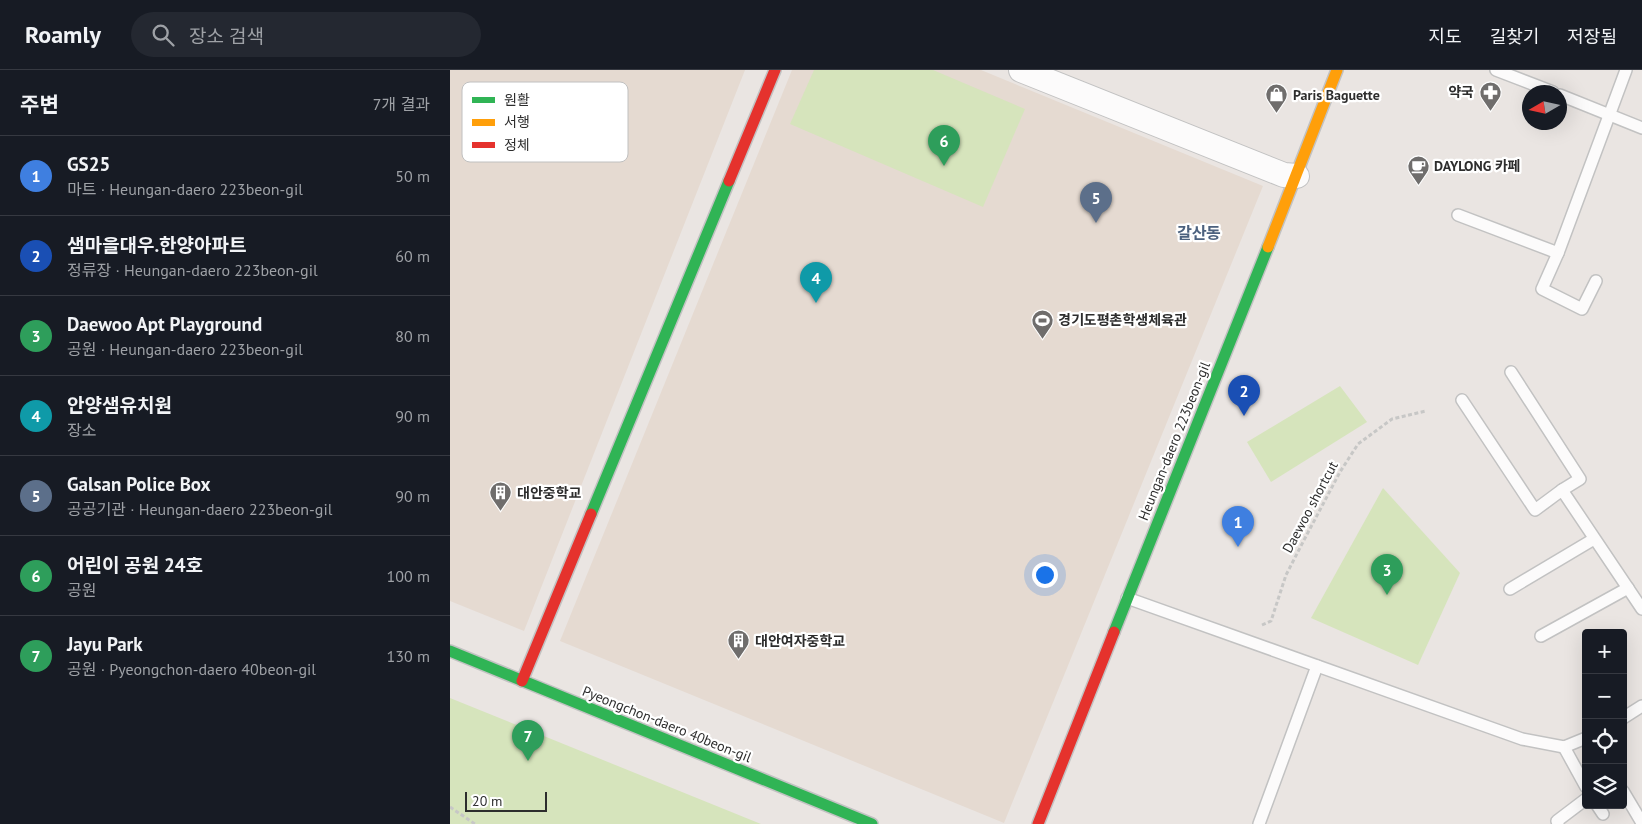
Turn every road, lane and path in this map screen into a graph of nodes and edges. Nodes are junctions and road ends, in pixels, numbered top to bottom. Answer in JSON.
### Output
{"nodes":[{"id":1,"x":774,"y":70,"type":"edge"},
{"id":2,"x":1021,"y":70,"type":"edge"},
{"id":3,"x":1337,"y":70,"type":"edge"},
{"id":4,"x":1496,"y":70,"type":"edge"},
{"id":5,"x":1626,"y":70,"type":"edge"},
{"id":6,"x":1534,"y":85,"type":"edge"},
{"id":7,"x":1567,"y":98,"type":"edge"},
{"id":8,"x":1610,"y":115,"type":"junction"},
{"id":9,"x":1642,"y":128,"type":"edge"},
{"id":10,"x":1297,"y":176,"type":"junction"},
{"id":11,"x":1458,"y":215,"type":"dead end"},
{"id":12,"x":1558,"y":253,"type":"junction"},
{"id":13,"x":1596,"y":281,"type":"dead end"},
{"id":14,"x":1511,"y":372,"type":"dead end"},
{"id":15,"x":1462,"y":400,"type":"dead end"},
{"id":16,"x":1426,"y":411,"type":"dead end"},
{"id":17,"x":1562,"y":490,"type":"junction"},
{"id":18,"x":1594,"y":539,"type":"junction"},
{"id":19,"x":1628,"y":588,"type":"junction"},
{"id":20,"x":1510,"y":589,"type":"dead end"},
{"id":21,"x":1126,"y":598,"type":"junction"},
{"id":22,"x":1642,"y":609,"type":"edge"},
{"id":23,"x":1541,"y":636,"type":"dead end"},
{"id":24,"x":1238,"y":638,"type":"junction"},
{"id":25,"x":450,"y":651,"type":"edge"},
{"id":26,"x":1317,"y":666,"type":"junction"},
{"id":27,"x":522,"y":681,"type":"junction"},
{"id":28,"x":1642,"y":706,"type":"edge"},
{"id":29,"x":1627,"y":715,"type":"edge"},
{"id":30,"x":1582,"y":740,"type":"edge"},
{"id":31,"x":1564,"y":747,"type":"junction"},
{"id":32,"x":1582,"y":780,"type":"edge"},
{"id":33,"x":1627,"y":798,"type":"edge"},
{"id":34,"x":1582,"y":802,"type":"edge"},
{"id":35,"x":450,"y":807,"type":"edge"},
{"id":36,"x":1642,"y":823,"type":"edge"},
{"id":37,"x":475,"y":824,"type":"edge"},
{"id":38,"x":872,"y":824,"type":"edge"},
{"id":39,"x":1038,"y":824,"type":"edge"},
{"id":40,"x":1259,"y":824,"type":"edge"},
{"id":41,"x":1558,"y":824,"type":"edge"}],
"edges":[{"from":1,"to":27,"type":"street"},
{"from":2,"to":10,"type":"street"},
{"from":3,"to":10,"type":"street","name":"Heungan-daero 223beon-gil"},
{"from":4,"to":6,"type":"lane"},
{"from":5,"to":8,"type":"lane"},
{"from":7,"to":8,"type":"lane"},
{"from":8,"to":9,"type":"lane"},
{"from":8,"to":12,"type":"lane"},
{"from":10,"to":21,"type":"street","name":"Heungan-daero 223beon-gil"},
{"from":11,"to":12,"type":"lane"},
{"from":12,"to":13,"type":"lane"},
{"from":14,"to":17,"type":"lane"},
{"from":15,"to":17,"type":"lane"},
{"from":16,"to":24,"type":"path","name":"Daewoo shortcut"},
{"from":17,"to":18,"type":"lane"},
{"from":18,"to":19,"type":"lane"},
{"from":18,"to":20,"type":"lane"},
{"from":19,"to":22,"type":"lane"},
{"from":19,"to":23,"type":"lane"},
{"from":21,"to":24,"type":"lane"},
{"from":21,"to":39,"type":"street","name":"Heungan-daero 223beon-gil"},
{"from":24,"to":26,"type":"lane"},
{"from":25,"to":27,"type":"street","name":"Pyeongchon-daero 40beon-gil"},
{"from":26,"to":31,"type":"lane"},
{"from":26,"to":40,"type":"lane"},
{"from":27,"to":38,"type":"street","name":"Pyeongchon-daero 40beon-gil"},
{"from":28,"to":29,"type":"lane"},
{"from":30,"to":31,"type":"lane"},
{"from":31,"to":32,"type":"lane"},
{"from":33,"to":36,"type":"lane"},
{"from":34,"to":41,"type":"lane"},
{"from":35,"to":37,"type":"path"}]}
